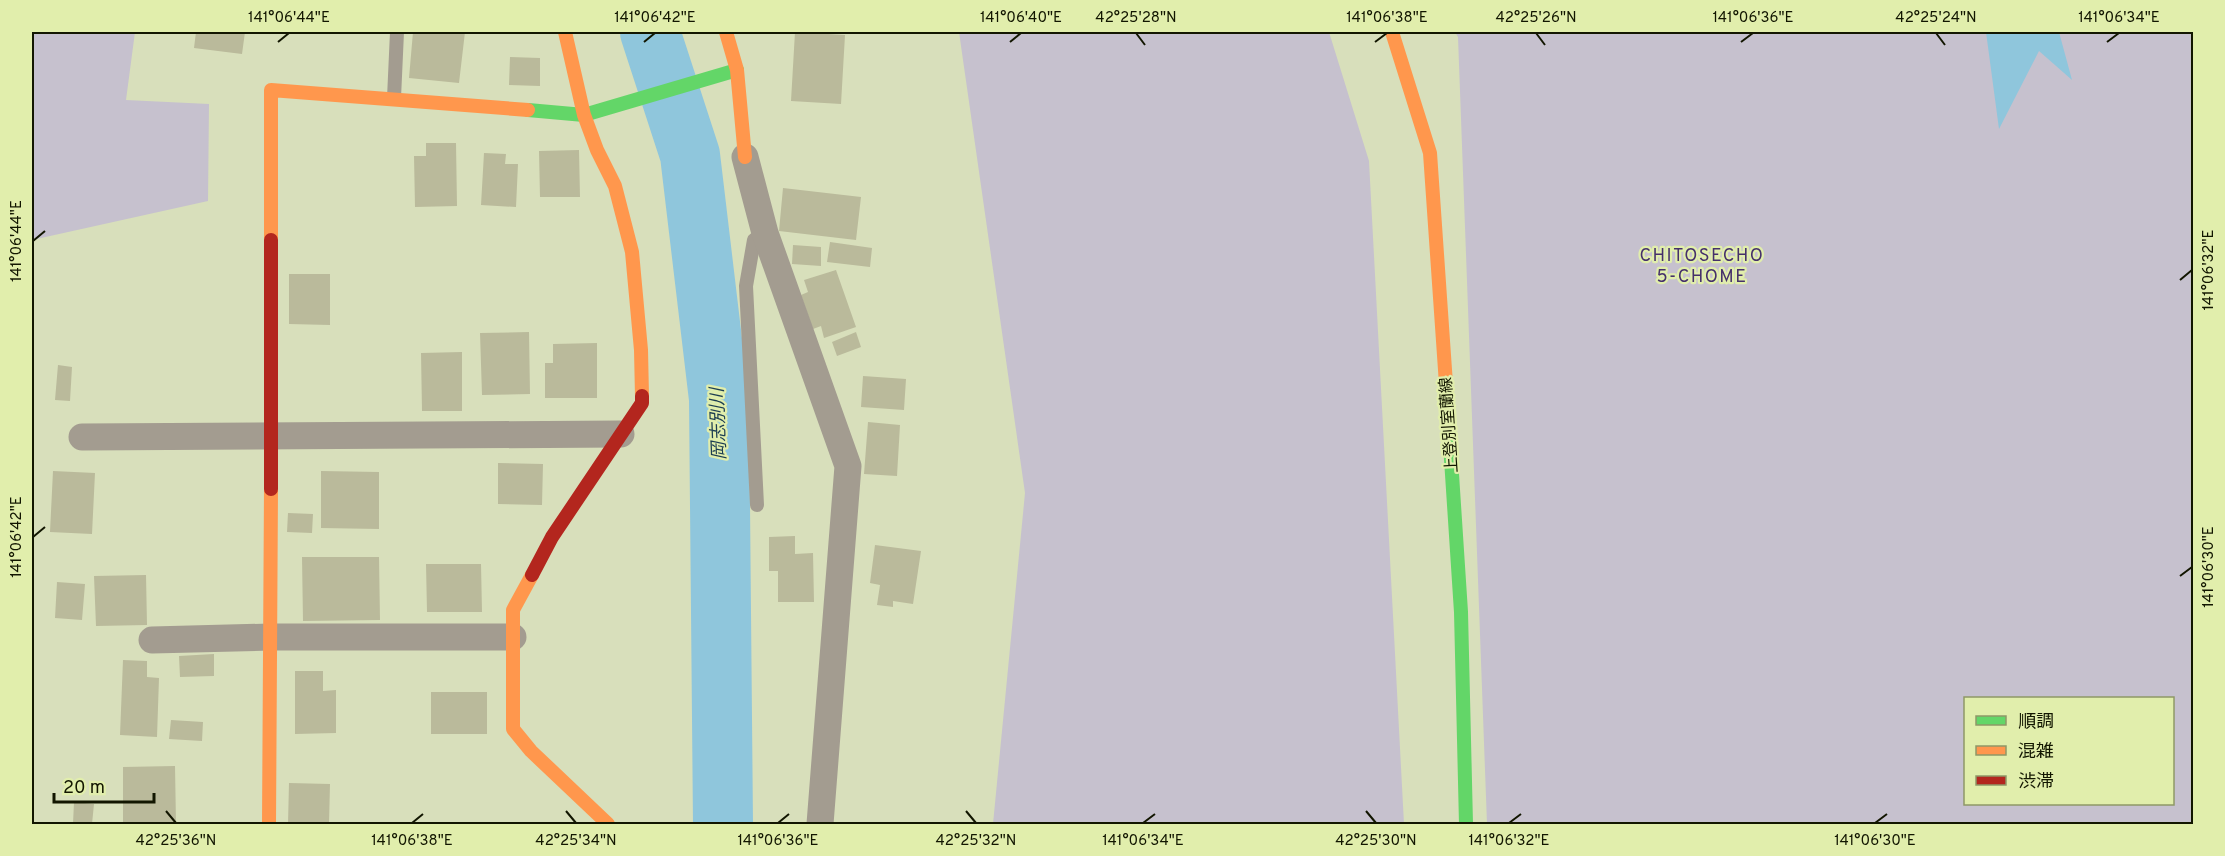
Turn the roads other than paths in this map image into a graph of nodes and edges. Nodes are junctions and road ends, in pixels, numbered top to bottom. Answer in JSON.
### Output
{"nodes":[{"id":1,"x":397,"y":32,"type":"edge"},
{"id":2,"x":565,"y":32,"type":"edge"},
{"id":3,"x":726,"y":32,"type":"edge"},
{"id":4,"x":1392,"y":32,"type":"edge"},
{"id":5,"x":737,"y":70,"type":"junction"},
{"id":6,"x":394,"y":98,"type":"junction"},
{"id":7,"x":585,"y":115,"type":"junction"},
{"id":8,"x":745,"y":157,"type":"joint"},
{"id":9,"x":765,"y":233,"type":"junction"},
{"id":10,"x":621,"y":434,"type":"junction"},
{"id":11,"x":270,"y":436,"type":"junction"},
{"id":12,"x":82,"y":437,"type":"dead end"},
{"id":13,"x":757,"y":505,"type":"dead end"},
{"id":14,"x":271,"y":637,"type":"junction"},
{"id":15,"x":513,"y":637,"type":"junction"},
{"id":16,"x":152,"y":640,"type":"dead end"},
{"id":17,"x":269,"y":825,"type":"edge"},
{"id":18,"x":608,"y":825,"type":"edge"},
{"id":19,"x":820,"y":825,"type":"edge"},
{"id":20,"x":1466,"y":825,"type":"edge"}],
"edges":[{"from":1,"to":6,"type":"lane"},
{"from":2,"to":7,"type":"street"},
{"from":3,"to":5,"type":"street"},
{"from":4,"to":20,"type":"street","name":"上登別室蘭線"},
{"from":5,"to":7,"type":"street"},
{"from":5,"to":8,"type":"street"},
{"from":6,"to":7,"type":"street"},
{"from":6,"to":11,"type":"street"},
{"from":7,"to":10,"type":"street"},
{"from":8,"to":9,"type":"street"},
{"from":9,"to":13,"type":"lane"},
{"from":9,"to":19,"type":"street"},
{"from":10,"to":11,"type":"street"},
{"from":10,"to":15,"type":"street"},
{"from":11,"to":12,"type":"street"},
{"from":11,"to":14,"type":"street"},
{"from":14,"to":15,"type":"street"},
{"from":14,"to":16,"type":"street"},
{"from":14,"to":17,"type":"street"},
{"from":15,"to":18,"type":"street"}]}
